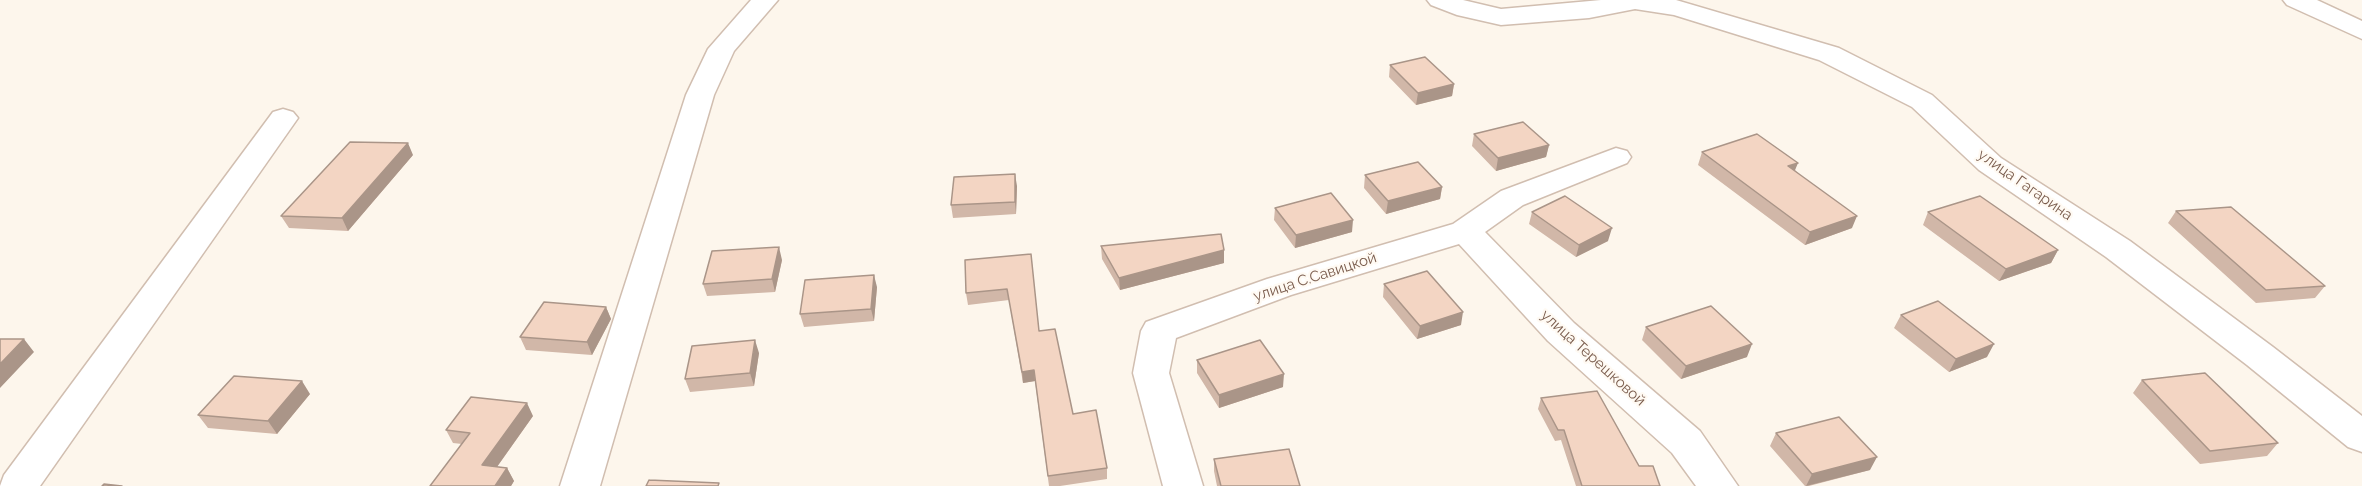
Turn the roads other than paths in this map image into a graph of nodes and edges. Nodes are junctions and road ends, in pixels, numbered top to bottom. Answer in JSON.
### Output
{"nodes":[{"id":1,"x":765,"y":0,"type":"edge"},
{"id":2,"x":1440,"y":0,"type":"edge"},
{"id":3,"x":2296,"y":0,"type":"edge"},
{"id":4,"x":2362,"y":31,"type":"edge"},
{"id":5,"x":283,"y":118,"type":"dead end"},
{"id":6,"x":1616,"y":158,"type":"dead end"},
{"id":7,"x":1465,"y":231,"type":"junction"},
{"id":8,"x":2362,"y":437,"type":"edge"},
{"id":9,"x":18,"y":486,"type":"edge"},
{"id":10,"x":580,"y":486,"type":"edge"},
{"id":11,"x":1183,"y":486,"type":"edge"},
{"id":12,"x":1718,"y":486,"type":"edge"}],
"edges":[{"from":1,"to":10,"type":"street"},
{"from":2,"to":8,"type":"street","name":"улица Гагарина"},
{"from":3,"to":4,"type":"street"},
{"from":5,"to":9,"type":"street"},
{"from":6,"to":7,"type":"street","name":"улица С.Савицкой"},
{"from":7,"to":11,"type":"street","name":"улица С.Савицкой"},
{"from":7,"to":12,"type":"street","name":"улица Терешковой"}]}
